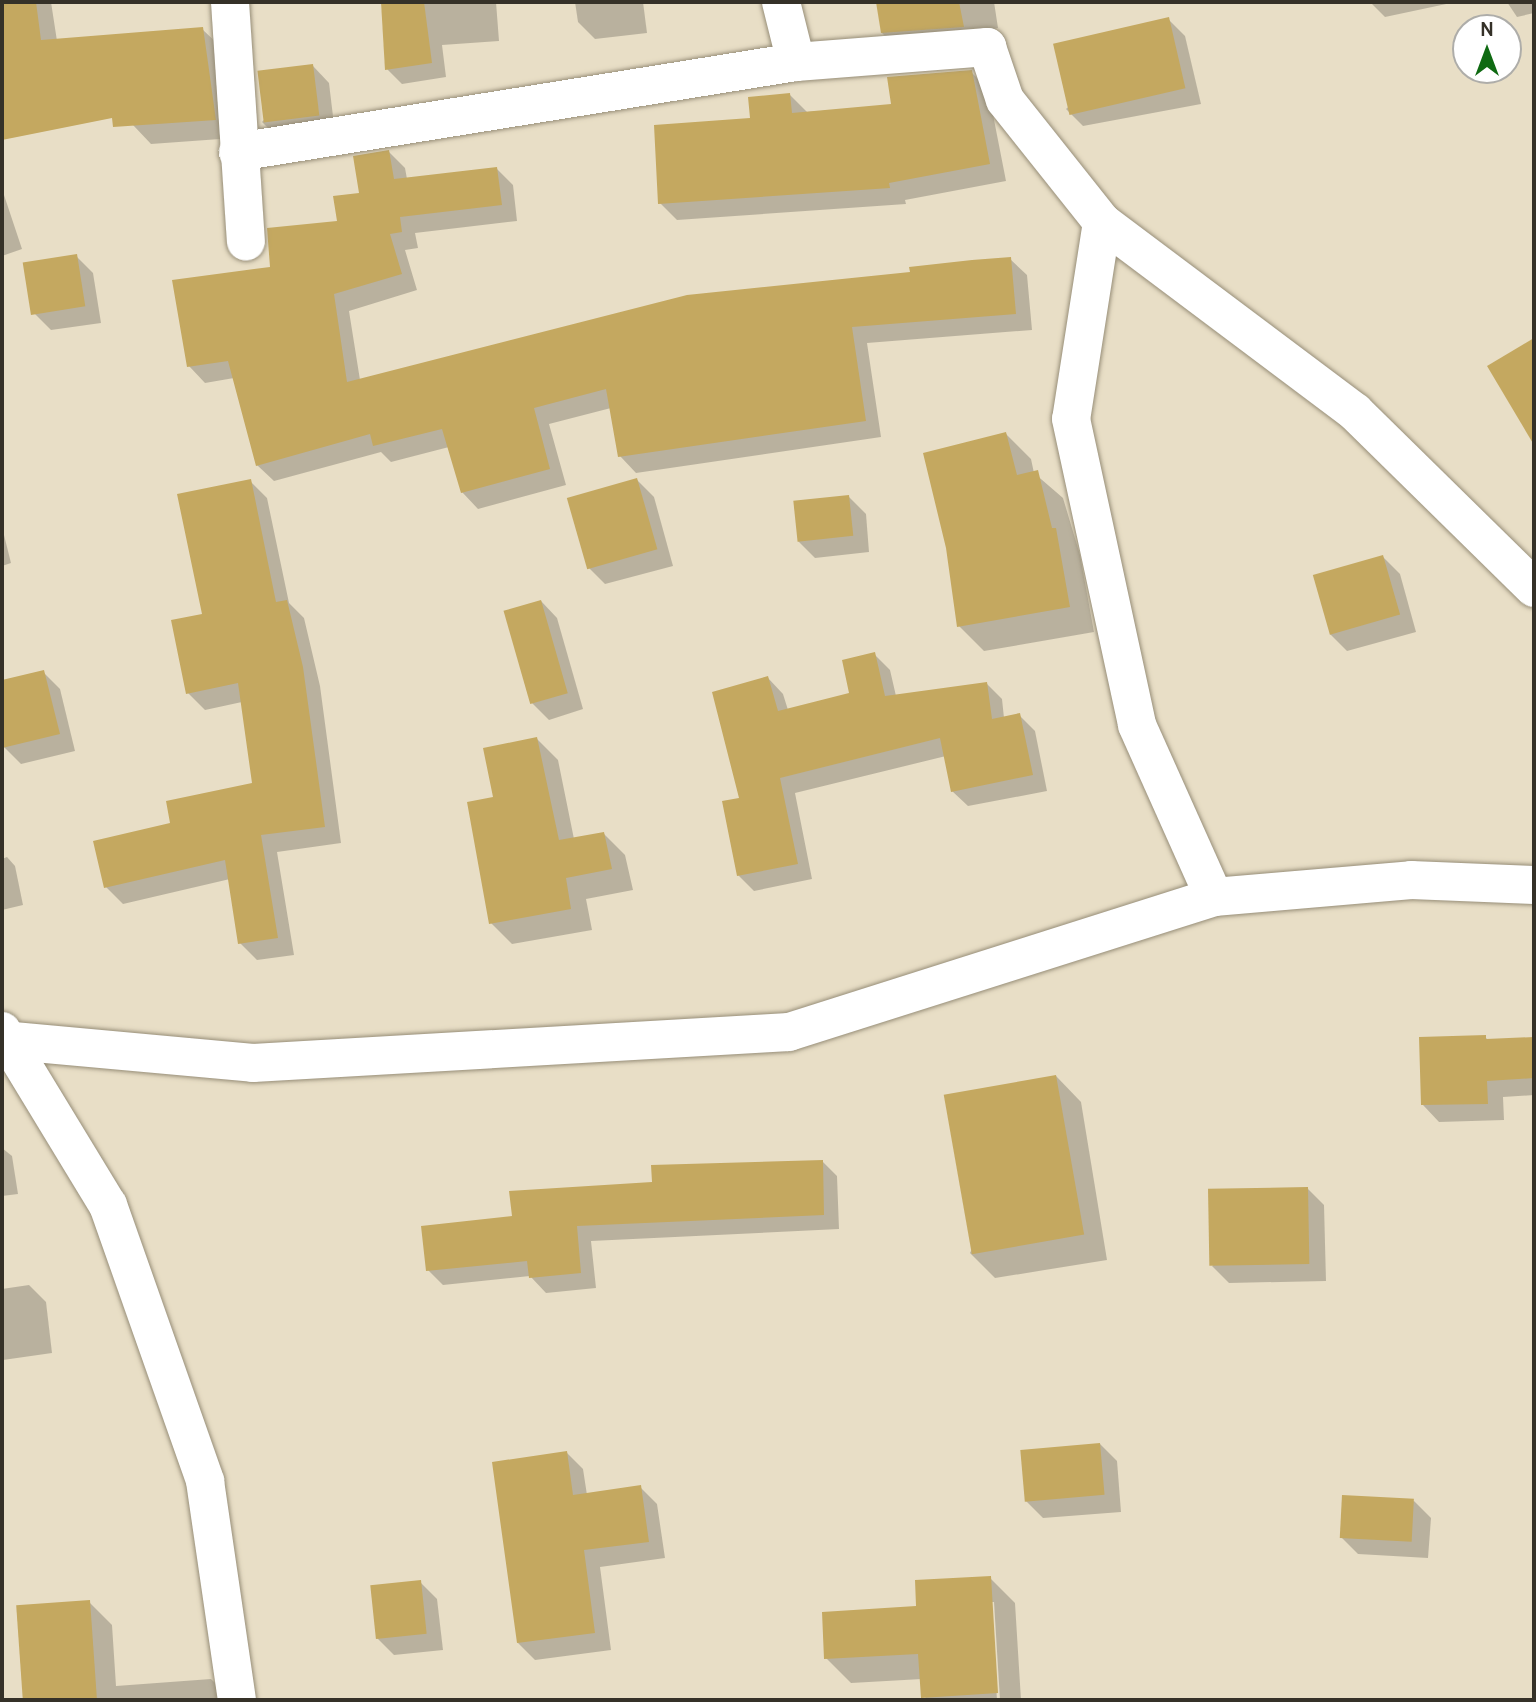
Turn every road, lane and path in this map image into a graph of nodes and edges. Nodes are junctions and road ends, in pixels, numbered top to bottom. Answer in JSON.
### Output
{"nodes":[{"id":1,"x":230,"y":2,"type":"edge"},
{"id":2,"x":781,"y":2,"type":"edge"},
{"id":3,"x":796,"y":62,"type":"junction"},
{"id":4,"x":238,"y":152,"type":"junction"},
{"id":5,"x":1102,"y":222,"type":"junction"},
{"id":6,"x":246,"y":241,"type":"dead end"},
{"id":7,"x":1534,"y":588,"type":"edge"},
{"id":8,"x":1534,"y":885,"type":"edge"},
{"id":9,"x":1214,"y":897,"type":"junction"},
{"id":10,"x":5,"y":1037,"type":"edge"},
{"id":11,"x":237,"y":1700,"type":"edge"}],
"edges":[{"from":1,"to":4,"type":"street"},
{"from":2,"to":3,"type":"street"},
{"from":3,"to":4,"type":"street"},
{"from":3,"to":5,"type":"street"},
{"from":4,"to":6,"type":"street"},
{"from":5,"to":7,"type":"street"},
{"from":5,"to":9,"type":"street"},
{"from":8,"to":9,"type":"street"},
{"from":9,"to":10,"type":"street"},
{"from":10,"to":11,"type":"street"}]}
